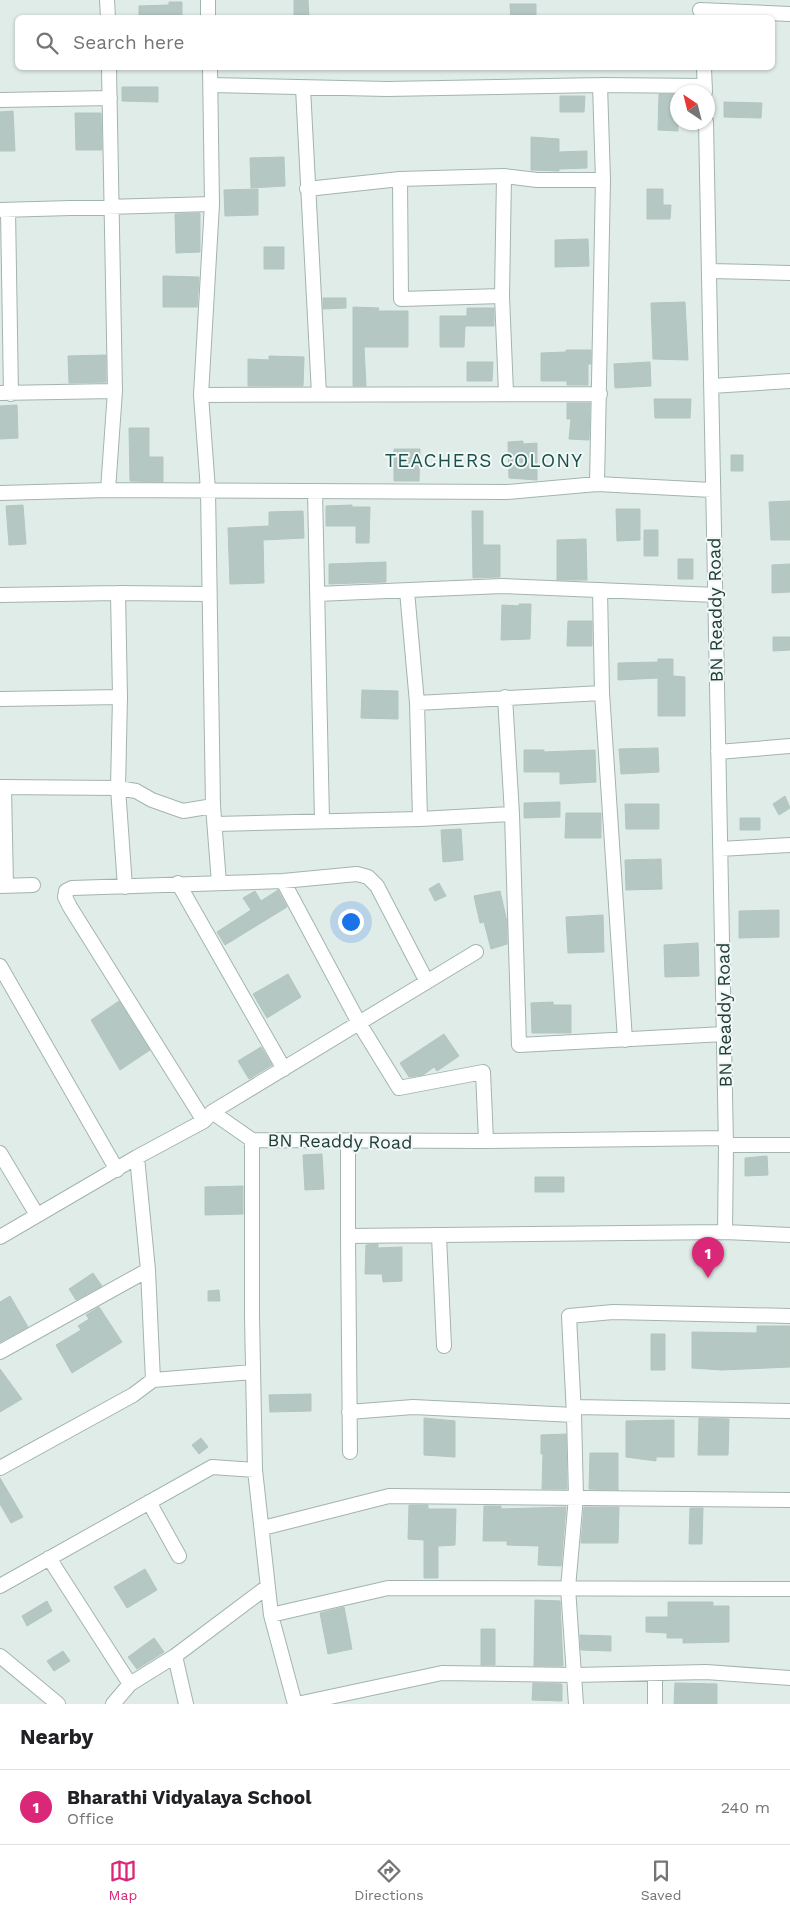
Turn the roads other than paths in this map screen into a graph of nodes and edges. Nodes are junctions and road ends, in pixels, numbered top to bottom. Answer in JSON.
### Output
{"nodes":[{"id":1,"x":107,"y":0,"type":"edge"},
{"id":2,"x":208,"y":0,"type":"edge"},
{"id":3,"x":700,"y":9,"type":"edge"},
{"id":4,"x":790,"y":14,"type":"edge"},
{"id":5,"x":108,"y":15,"type":"edge"},
{"id":6,"x":208,"y":15,"type":"edge"},
{"id":7,"x":109,"y":70,"type":"edge"},
{"id":8,"x":210,"y":70,"type":"edge"},
{"id":9,"x":704,"y":70,"type":"edge"},
{"id":10,"x":211,"y":85,"type":"junction"},
{"id":11,"x":600,"y":85,"type":"junction"},
{"id":12,"x":705,"y":85,"type":"edge"},
{"id":13,"x":303,"y":88,"type":"junction"},
{"id":14,"x":670,"y":88,"type":"edge"},
{"id":15,"x":110,"y":98,"type":"junction"},
{"id":16,"x":0,"y":100,"type":"edge"},
{"id":17,"x":706,"y":130,"type":"edge"},
{"id":18,"x":504,"y":176,"type":"junction"},
{"id":19,"x":400,"y":178,"type":"junction"},
{"id":20,"x":603,"y":180,"type":"junction"},
{"id":21,"x":307,"y":189,"type":"junction"},
{"id":22,"x":212,"y":204,"type":"junction"},
{"id":23,"x":113,"y":207,"type":"junction"},
{"id":24,"x":4,"y":210,"type":"edge"},
{"id":25,"x":711,"y":271,"type":"junction"},
{"id":26,"x":790,"y":273,"type":"edge"},
{"id":27,"x":502,"y":296,"type":"junction"},
{"id":28,"x":790,"y":381,"type":"edge"},
{"id":29,"x":710,"y":386,"type":"junction"},
{"id":30,"x":115,"y":391,"type":"junction"},
{"id":31,"x":6,"y":393,"type":"edge"},
{"id":32,"x":506,"y":393,"type":"junction"},
{"id":33,"x":319,"y":394,"type":"junction"},
{"id":34,"x":600,"y":394,"type":"junction"},
{"id":35,"x":201,"y":396,"type":"junction"},
{"id":36,"x":598,"y":484,"type":"junction"},
{"id":37,"x":108,"y":490,"type":"junction"},
{"id":38,"x":208,"y":490,"type":"junction"},
{"id":39,"x":712,"y":490,"type":"junction"},
{"id":40,"x":315,"y":491,"type":"junction"},
{"id":41,"x":0,"y":493,"type":"edge"},
{"id":42,"x":600,"y":590,"type":"junction"},
{"id":43,"x":407,"y":591,"type":"junction"},
{"id":44,"x":118,"y":593,"type":"junction"},
{"id":45,"x":209,"y":594,"type":"junction"},
{"id":46,"x":317,"y":594,"type":"junction"},
{"id":47,"x":0,"y":595,"type":"edge"},
{"id":48,"x":716,"y":595,"type":"junction"},
{"id":49,"x":602,"y":693,"type":"junction"},
{"id":50,"x":120,"y":697,"type":"junction"},
{"id":51,"x":505,"y":697,"type":"junction"},
{"id":52,"x":0,"y":699,"type":"edge"},
{"id":53,"x":417,"y":702,"type":"junction"},
{"id":54,"x":790,"y":746,"type":"edge"},
{"id":55,"x":718,"y":752,"type":"junction"},
{"id":56,"x":2,"y":788,"type":"edge"},
{"id":57,"x":118,"y":788,"type":"junction"},
{"id":58,"x":213,"y":806,"type":"junction"},
{"id":59,"x":512,"y":814,"type":"junction"},
{"id":60,"x":420,"y":820,"type":"junction"},
{"id":61,"x":322,"y":821,"type":"junction"},
{"id":62,"x":215,"y":824,"type":"junction"},
{"id":63,"x":790,"y":845,"type":"edge"},
{"id":64,"x":720,"y":849,"type":"junction"},
{"id":65,"x":283,"y":881,"type":"junction"},
{"id":66,"x":178,"y":883,"type":"junction"},
{"id":67,"x":219,"y":883,"type":"junction"},
{"id":68,"x":33,"y":885,"type":"dead end"},
{"id":69,"x":3,"y":886,"type":"edge"},
{"id":70,"x":125,"y":887,"type":"junction"},
{"id":71,"x":476,"y":952,"type":"dead end"},
{"id":72,"x":0,"y":966,"type":"edge"},
{"id":73,"x":427,"y":982,"type":"junction"},
{"id":74,"x":359,"y":1023,"type":"junction"},
{"id":75,"x":724,"y":1034,"type":"junction"},
{"id":76,"x":625,"y":1040,"type":"junction"},
{"id":77,"x":284,"y":1069,"type":"junction"},
{"id":78,"x":208,"y":1117,"type":"junction"},
{"id":79,"x":252,"y":1140,"type":"junction"},
{"id":80,"x":348,"y":1142,"type":"junction"},
{"id":81,"x":486,"y":1142,"type":"junction"},
{"id":82,"x":726,"y":1142,"type":"junction"},
{"id":83,"x":790,"y":1144,"type":"edge"},
{"id":84,"x":0,"y":1153,"type":"edge"},
{"id":85,"x":137,"y":1157,"type":"junction"},
{"id":86,"x":117,"y":1170,"type":"junction"},
{"id":87,"x":37,"y":1215,"type":"junction"},
{"id":88,"x":725,"y":1232,"type":"junction"},
{"id":89,"x":790,"y":1235,"type":"edge"},
{"id":90,"x":348,"y":1236,"type":"junction"},
{"id":91,"x":439,"y":1236,"type":"junction"},
{"id":92,"x":0,"y":1237,"type":"edge"},
{"id":93,"x":148,"y":1270,"type":"junction"},
{"id":94,"x":790,"y":1316,"type":"edge"},
{"id":95,"x":444,"y":1346,"type":"dead end"},
{"id":96,"x":0,"y":1352,"type":"edge"},
{"id":97,"x":253,"y":1372,"type":"junction"},
{"id":98,"x":153,"y":1380,"type":"junction"},
{"id":99,"x":574,"y":1411,"type":"junction"},
{"id":100,"x":790,"y":1411,"type":"edge"},
{"id":101,"x":349,"y":1412,"type":"junction"},
{"id":102,"x":350,"y":1452,"type":"dead end"},
{"id":103,"x":0,"y":1468,"type":"edge"},
{"id":104,"x":256,"y":1470,"type":"junction"},
{"id":105,"x":576,"y":1497,"type":"junction"},
{"id":106,"x":790,"y":1500,"type":"edge"},
{"id":107,"x":149,"y":1502,"type":"junction"},
{"id":108,"x":263,"y":1528,"type":"junction"},
{"id":109,"x":179,"y":1556,"type":"dead end"},
{"id":110,"x":49,"y":1558,"type":"junction"},
{"id":111,"x":0,"y":1586,"type":"edge"},
{"id":112,"x":268,"y":1587,"type":"junction"},
{"id":113,"x":568,"y":1588,"type":"junction"},
{"id":114,"x":790,"y":1589,"type":"edge"},
{"id":115,"x":271,"y":1615,"type":"junction"},
{"id":116,"x":0,"y":1656,"type":"edge"},
{"id":117,"x":175,"y":1656,"type":"junction"},
{"id":118,"x":655,"y":1673,"type":"junction"},
{"id":119,"x":575,"y":1675,"type":"junction"},
{"id":120,"x":790,"y":1678,"type":"edge"},
{"id":121,"x":130,"y":1684,"type":"junction"},
{"id":122,"x":58,"y":1704,"type":"edge"},
{"id":123,"x":113,"y":1704,"type":"edge"},
{"id":124,"x":186,"y":1704,"type":"edge"},
{"id":125,"x":296,"y":1704,"type":"edge"},
{"id":126,"x":576,"y":1704,"type":"edge"},
{"id":127,"x":655,"y":1704,"type":"edge"}],
"edges":[{"from":1,"to":5,"type":"street"},
{"from":2,"to":6,"type":"street"},
{"from":3,"to":4,"type":"street"},
{"from":7,"to":15,"type":"street"},
{"from":8,"to":10,"type":"street"},
{"from":9,"to":12,"type":"street"},
{"from":10,"to":13,"type":"street"},
{"from":10,"to":22,"type":"street"},
{"from":11,"to":13,"type":"street"},
{"from":11,"to":14,"type":"street"},
{"from":11,"to":20,"type":"street"},
{"from":13,"to":21,"type":"street"},
{"from":15,"to":16,"type":"street"},
{"from":15,"to":23,"type":"street"},
{"from":17,"to":25,"type":"street","name":"BN Readdy Road"},
{"from":18,"to":19,"type":"street"},
{"from":18,"to":20,"type":"street"},
{"from":18,"to":27,"type":"street"},
{"from":19,"to":21,"type":"street"},
{"from":19,"to":27,"type":"street"},
{"from":20,"to":34,"type":"street"},
{"from":21,"to":33,"type":"street"},
{"from":22,"to":23,"type":"street"},
{"from":22,"to":35,"type":"street"},
{"from":23,"to":24,"type":"street"},
{"from":23,"to":30,"type":"street"},
{"from":24,"to":31,"type":"street"},
{"from":25,"to":26,"type":"street"},
{"from":25,"to":29,"type":"street","name":"BN Readdy Road"},
{"from":27,"to":32,"type":"street"},
{"from":28,"to":29,"type":"street"},
{"from":29,"to":39,"type":"street","name":"BN Readdy Road"},
{"from":30,"to":31,"type":"street"},
{"from":30,"to":37,"type":"street"},
{"from":32,"to":33,"type":"street"},
{"from":32,"to":34,"type":"street"},
{"from":33,"to":35,"type":"street"},
{"from":34,"to":36,"type":"street"},
{"from":35,"to":38,"type":"street"},
{"from":36,"to":39,"type":"street"},
{"from":36,"to":40,"type":"street"},
{"from":37,"to":38,"type":"street"},
{"from":37,"to":41,"type":"street"},
{"from":38,"to":40,"type":"street"},
{"from":38,"to":45,"type":"street"},
{"from":39,"to":48,"type":"street","name":"BN Readdy Road"},
{"from":40,"to":46,"type":"street"},
{"from":42,"to":43,"type":"street"},
{"from":42,"to":48,"type":"street"},
{"from":42,"to":49,"type":"street"},
{"from":43,"to":46,"type":"street"},
{"from":43,"to":53,"type":"street"},
{"from":44,"to":45,"type":"street"},
{"from":44,"to":47,"type":"street"},
{"from":44,"to":50,"type":"street"},
{"from":45,"to":58,"type":"street"},
{"from":46,"to":61,"type":"street"},
{"from":48,"to":55,"type":"street","name":"BN Readdy Road"},
{"from":49,"to":51,"type":"street"},
{"from":49,"to":76,"type":"street"},
{"from":50,"to":52,"type":"street"},
{"from":50,"to":57,"type":"street"},
{"from":51,"to":53,"type":"street"},
{"from":51,"to":59,"type":"street"},
{"from":53,"to":60,"type":"street"},
{"from":54,"to":55,"type":"street"},
{"from":55,"to":64,"type":"street","name":"BN Readdy Road"},
{"from":56,"to":57,"type":"street"},
{"from":56,"to":69,"type":"street"},
{"from":57,"to":58,"type":"street"},
{"from":57,"to":70,"type":"street"},
{"from":58,"to":62,"type":"street"},
{"from":59,"to":60,"type":"street"},
{"from":59,"to":76,"type":"street"},
{"from":60,"to":61,"type":"street"},
{"from":61,"to":62,"type":"street"},
{"from":62,"to":67,"type":"street"},
{"from":63,"to":64,"type":"street"},
{"from":64,"to":75,"type":"street","name":"BN Readdy Road"},
{"from":65,"to":67,"type":"street"},
{"from":65,"to":73,"type":"street"},
{"from":65,"to":74,"type":"street"},
{"from":66,"to":67,"type":"street"},
{"from":66,"to":70,"type":"street"},
{"from":66,"to":77,"type":"street"},
{"from":68,"to":69,"type":"street"},
{"from":70,"to":78,"type":"street"},
{"from":71,"to":73,"type":"street"},
{"from":72,"to":86,"type":"street"},
{"from":73,"to":74,"type":"street"},
{"from":74,"to":77,"type":"street"},
{"from":74,"to":81,"type":"street"},
{"from":75,"to":76,"type":"street"},
{"from":75,"to":82,"type":"street","name":"BN Readdy Road"},
{"from":77,"to":78,"type":"street"},
{"from":78,"to":79,"type":"street","name":"BN Readdy Road"},
{"from":78,"to":85,"type":"street"},
{"from":79,"to":80,"type":"street","name":"BN Readdy Road"},
{"from":79,"to":97,"type":"street"},
{"from":80,"to":81,"type":"street","name":"BN Readdy Road"},
{"from":80,"to":90,"type":"street"},
{"from":81,"to":82,"type":"street","name":"BN Readdy Road"},
{"from":82,"to":83,"type":"street"},
{"from":82,"to":88,"type":"street"},
{"from":84,"to":87,"type":"street"},
{"from":85,"to":86,"type":"street"},
{"from":85,"to":93,"type":"street"},
{"from":86,"to":87,"type":"street"},
{"from":87,"to":92,"type":"street"},
{"from":88,"to":89,"type":"street"},
{"from":88,"to":91,"type":"street"},
{"from":90,"to":91,"type":"street"},
{"from":90,"to":101,"type":"street"},
{"from":91,"to":95,"type":"street"},
{"from":93,"to":96,"type":"street"},
{"from":93,"to":98,"type":"street"},
{"from":94,"to":99,"type":"street"},
{"from":97,"to":98,"type":"street"},
{"from":97,"to":104,"type":"street"},
{"from":98,"to":103,"type":"street"},
{"from":99,"to":100,"type":"street"},
{"from":99,"to":101,"type":"street"},
{"from":99,"to":105,"type":"street"},
{"from":101,"to":102,"type":"street"},
{"from":104,"to":107,"type":"street"},
{"from":104,"to":108,"type":"street"},
{"from":105,"to":106,"type":"street"},
{"from":105,"to":108,"type":"street"},
{"from":105,"to":113,"type":"street"},
{"from":107,"to":109,"type":"street"},
{"from":107,"to":110,"type":"street"},
{"from":108,"to":112,"type":"street"},
{"from":110,"to":111,"type":"street"},
{"from":110,"to":121,"type":"street"},
{"from":112,"to":115,"type":"street"},
{"from":112,"to":117,"type":"street"},
{"from":113,"to":114,"type":"street"},
{"from":113,"to":115,"type":"street"},
{"from":113,"to":119,"type":"street"},
{"from":115,"to":125,"type":"street"},
{"from":116,"to":122,"type":"street"},
{"from":117,"to":121,"type":"street"},
{"from":117,"to":124,"type":"street"},
{"from":118,"to":119,"type":"street"},
{"from":118,"to":120,"type":"street"},
{"from":118,"to":127,"type":"street"},
{"from":119,"to":125,"type":"street"},
{"from":119,"to":126,"type":"street"},
{"from":121,"to":123,"type":"street"}]}
